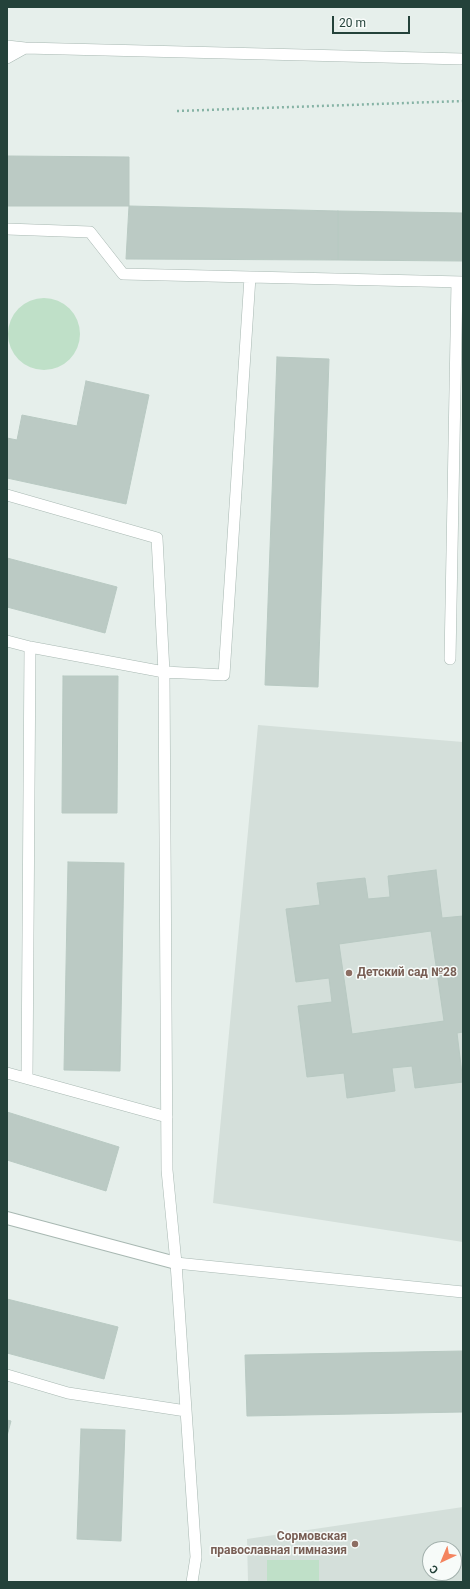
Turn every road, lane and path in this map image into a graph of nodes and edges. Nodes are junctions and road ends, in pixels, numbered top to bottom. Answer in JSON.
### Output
{"nodes":[{"id":1,"x":7,"y":46,"type":"edge"},
{"id":2,"x":25,"y":48,"type":"junction"},
{"id":3,"x":7,"y":58,"type":"edge"},
{"id":4,"x":463,"y":58,"type":"edge"},
{"id":5,"x":463,"y":101,"type":"edge"},
{"id":6,"x":177,"y":111,"type":"dead end"},
{"id":7,"x":7,"y":229,"type":"edge"},
{"id":8,"x":250,"y":277,"type":"junction"},
{"id":9,"x":460,"y":282,"type":"edge"},
{"id":10,"x":7,"y":495,"type":"edge"},
{"id":11,"x":7,"y":640,"type":"edge"},
{"id":12,"x":30,"y":647,"type":"junction"},
{"id":13,"x":450,"y":659,"type":"dead end"},
{"id":14,"x":164,"y":672,"type":"junction"},
{"id":15,"x":7,"y":1073,"type":"edge"},
{"id":16,"x":27,"y":1078,"type":"junction"},
{"id":17,"x":167,"y":1116,"type":"junction"},
{"id":18,"x":7,"y":1218,"type":"edge"},
{"id":19,"x":176,"y":1263,"type":"junction"},
{"id":20,"x":463,"y":1292,"type":"edge"},
{"id":21,"x":7,"y":1375,"type":"edge"},
{"id":22,"x":186,"y":1411,"type":"junction"},
{"id":23,"x":192,"y":1582,"type":"edge"}],
"edges":[{"from":1,"to":2,"type":"lane"},
{"from":2,"to":3,"type":"lane"},
{"from":2,"to":4,"type":"lane"},
{"from":5,"to":6,"type":"path"},
{"from":7,"to":8,"type":"lane"},
{"from":8,"to":9,"type":"lane"},
{"from":8,"to":14,"type":"lane"},
{"from":9,"to":13,"type":"lane"},
{"from":10,"to":14,"type":"lane"},
{"from":11,"to":12,"type":"lane"},
{"from":12,"to":14,"type":"lane"},
{"from":12,"to":16,"type":"lane"},
{"from":14,"to":17,"type":"lane"},
{"from":15,"to":16,"type":"lane"},
{"from":16,"to":17,"type":"lane"},
{"from":17,"to":19,"type":"lane"},
{"from":18,"to":19,"type":"street"},
{"from":19,"to":20,"type":"lane"},
{"from":19,"to":22,"type":"lane"},
{"from":21,"to":22,"type":"lane"},
{"from":22,"to":23,"type":"lane"}]}
